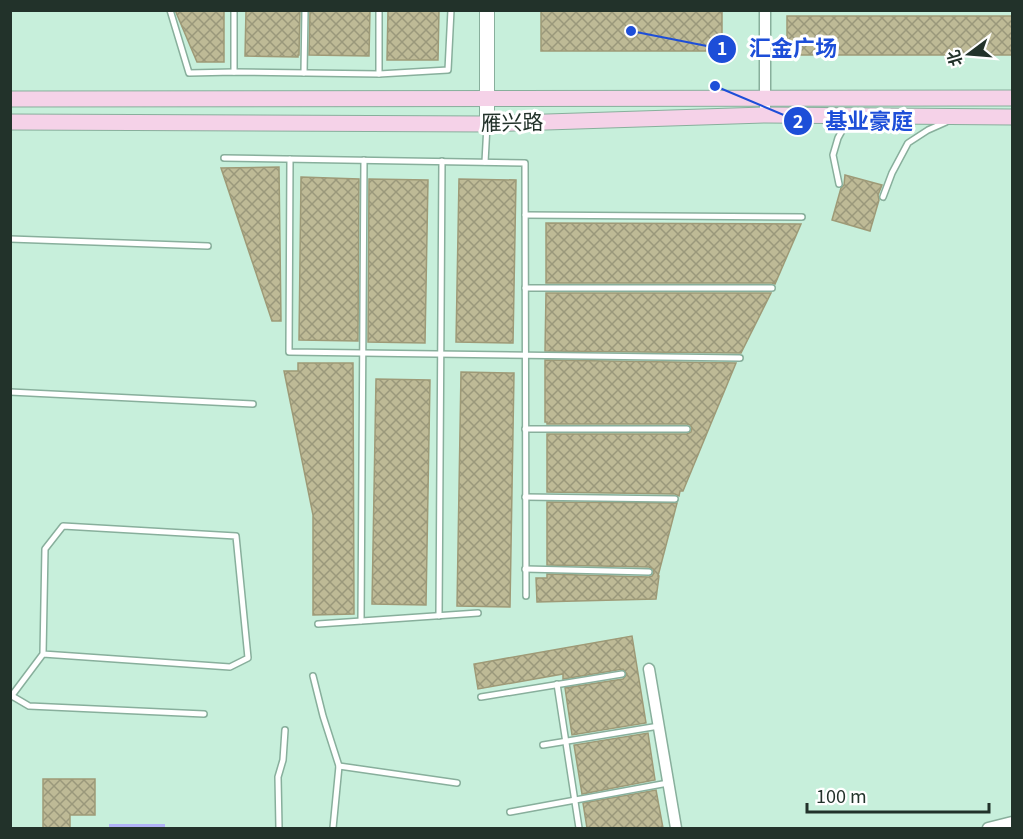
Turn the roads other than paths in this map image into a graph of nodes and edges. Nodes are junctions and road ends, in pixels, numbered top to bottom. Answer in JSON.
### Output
{"nodes":[{"id":1,"x":170,"y":10,"type":"edge"},
{"id":2,"x":234,"y":10,"type":"edge"},
{"id":3,"x":305,"y":10,"type":"edge"},
{"id":4,"x":379,"y":10,"type":"edge"},
{"id":5,"x":451,"y":10,"type":"edge"},
{"id":6,"x":487,"y":10,"type":"edge"},
{"id":7,"x":765,"y":10,"type":"edge"},
{"id":8,"x":234,"y":72,"type":"junction"},
{"id":9,"x":304,"y":73,"type":"junction"},
{"id":10,"x":379,"y":74,"type":"junction"},
{"id":11,"x":1012,"y":98,"type":"edge"},
{"id":12,"x":10,"y":99,"type":"edge"},
{"id":13,"x":765,"y":99,"type":"junction"},
{"id":14,"x":487,"y":100,"type":"junction"},
{"id":15,"x":765,"y":115,"type":"junction"},
{"id":16,"x":850,"y":116,"type":"junction"},
{"id":17,"x":958,"y":116,"type":"junction"},
{"id":18,"x":1012,"y":117,"type":"edge"},
{"id":19,"x":10,"y":122,"type":"edge"},
{"id":20,"x":487,"y":124,"type":"junction"},
{"id":21,"x":224,"y":158,"type":"dead end"},
{"id":22,"x":290,"y":159,"type":"junction"},
{"id":23,"x":364,"y":160,"type":"junction"},
{"id":24,"x":442,"y":161,"type":"junction"},
{"id":25,"x":485,"y":162,"type":"junction"},
{"id":26,"x":839,"y":184,"type":"dead end"},
{"id":27,"x":883,"y":197,"type":"dead end"},
{"id":28,"x":525,"y":215,"type":"junction"},
{"id":29,"x":802,"y":217,"type":"dead end"},
{"id":30,"x":10,"y":239,"type":"edge"},
{"id":31,"x":208,"y":246,"type":"dead end"},
{"id":32,"x":525,"y":288,"type":"junction"},
{"id":33,"x":772,"y":288,"type":"dead end"},
{"id":34,"x":363,"y":352,"type":"junction"},
{"id":35,"x":441,"y":353,"type":"junction"},
{"id":36,"x":525,"y":354,"type":"junction"},
{"id":37,"x":740,"y":358,"type":"dead end"},
{"id":38,"x":10,"y":392,"type":"edge"},
{"id":39,"x":253,"y":404,"type":"dead end"},
{"id":40,"x":525,"y":429,"type":"junction"},
{"id":41,"x":687,"y":429,"type":"dead end"},
{"id":42,"x":525,"y":497,"type":"junction"},
{"id":43,"x":675,"y":499,"type":"dead end"},
{"id":44,"x":525,"y":569,"type":"junction"},
{"id":45,"x":649,"y":572,"type":"dead end"},
{"id":46,"x":525,"y":596,"type":"dead end"},
{"id":47,"x":478,"y":613,"type":"dead end"},
{"id":48,"x":439,"y":616,"type":"junction"},
{"id":49,"x":361,"y":621,"type":"junction"},
{"id":50,"x":318,"y":624,"type":"dead end"},
{"id":51,"x":43,"y":654,"type":"junction"},
{"id":52,"x":649,"y":669,"type":"dead end"},
{"id":53,"x":622,"y":674,"type":"dead end"},
{"id":54,"x":313,"y":676,"type":"dead end"},
{"id":55,"x":557,"y":684,"type":"junction"},
{"id":56,"x":11,"y":697,"type":"edge"},
{"id":57,"x":481,"y":697,"type":"dead end"},
{"id":58,"x":204,"y":714,"type":"dead end"},
{"id":59,"x":659,"y":726,"type":"junction"},
{"id":60,"x":285,"y":730,"type":"dead end"},
{"id":61,"x":566,"y":741,"type":"junction"},
{"id":62,"x":543,"y":745,"type":"dead end"},
{"id":63,"x":339,"y":766,"type":"junction"},
{"id":64,"x":457,"y":783,"type":"dead end"},
{"id":65,"x":669,"y":783,"type":"junction"},
{"id":66,"x":575,"y":800,"type":"junction"},
{"id":67,"x":510,"y":812,"type":"dead end"},
{"id":68,"x":1012,"y":822,"type":"edge"},
{"id":69,"x":279,"y":828,"type":"edge"},
{"id":70,"x":333,"y":828,"type":"edge"},
{"id":71,"x":579,"y":828,"type":"edge"},
{"id":72,"x":676,"y":828,"type":"edge"},
{"id":73,"x":988,"y":828,"type":"edge"}],
"edges":[{"from":1,"to":8,"type":"lane"},
{"from":2,"to":8,"type":"lane"},
{"from":3,"to":9,"type":"lane"},
{"from":4,"to":10,"type":"lane"},
{"from":5,"to":10,"type":"lane"},
{"from":6,"to":14,"type":"street"},
{"from":7,"to":13,"type":"street"},
{"from":8,"to":9,"type":"lane"},
{"from":9,"to":10,"type":"lane"},
{"from":11,"to":13,"type":"main road","name":"雁兴路"},
{"from":12,"to":14,"type":"main road","name":"雁兴路"},
{"from":13,"to":14,"type":"main road","name":"雁兴路"},
{"from":13,"to":15,"type":"street"},
{"from":14,"to":20,"type":"street"},
{"from":15,"to":16,"type":"main road","name":"雁兴路"},
{"from":15,"to":20,"type":"main road","name":"雁兴路"},
{"from":16,"to":17,"type":"main road","name":"雁兴路"},
{"from":16,"to":26,"type":"lane"},
{"from":17,"to":18,"type":"main road","name":"雁兴路"},
{"from":17,"to":27,"type":"lane"},
{"from":19,"to":20,"type":"main road","name":"雁兴路"},
{"from":20,"to":25,"type":"lane"},
{"from":21,"to":22,"type":"lane"},
{"from":22,"to":23,"type":"lane"},
{"from":22,"to":34,"type":"lane"},
{"from":23,"to":24,"type":"lane"},
{"from":23,"to":34,"type":"lane"},
{"from":24,"to":25,"type":"lane"},
{"from":24,"to":35,"type":"lane"},
{"from":25,"to":28,"type":"lane"},
{"from":28,"to":29,"type":"lane"},
{"from":28,"to":32,"type":"lane"},
{"from":30,"to":31,"type":"lane"},
{"from":32,"to":33,"type":"lane"},
{"from":32,"to":36,"type":"lane"},
{"from":34,"to":35,"type":"lane"},
{"from":34,"to":49,"type":"lane"},
{"from":35,"to":36,"type":"lane"},
{"from":35,"to":48,"type":"lane"},
{"from":36,"to":37,"type":"lane"},
{"from":36,"to":40,"type":"lane"},
{"from":38,"to":39,"type":"lane"},
{"from":40,"to":41,"type":"lane"},
{"from":40,"to":42,"type":"lane"},
{"from":42,"to":43,"type":"lane"},
{"from":42,"to":44,"type":"lane"},
{"from":44,"to":45,"type":"lane"},
{"from":44,"to":46,"type":"lane"},
{"from":47,"to":48,"type":"lane"},
{"from":48,"to":49,"type":"lane"},
{"from":49,"to":50,"type":"lane"},
{"from":51,"to":51,"type":"lane"},
{"from":51,"to":56,"type":"lane"},
{"from":52,"to":59,"type":"street"},
{"from":53,"to":55,"type":"lane"},
{"from":54,"to":63,"type":"lane"},
{"from":55,"to":57,"type":"lane"},
{"from":55,"to":61,"type":"lane"},
{"from":56,"to":58,"type":"lane"},
{"from":59,"to":61,"type":"lane"},
{"from":59,"to":65,"type":"street"},
{"from":60,"to":69,"type":"lane"},
{"from":61,"to":62,"type":"lane"},
{"from":61,"to":66,"type":"lane"},
{"from":63,"to":64,"type":"lane"},
{"from":63,"to":70,"type":"lane"},
{"from":65,"to":66,"type":"lane"},
{"from":65,"to":72,"type":"street"},
{"from":66,"to":67,"type":"lane"},
{"from":66,"to":71,"type":"lane"},
{"from":68,"to":73,"type":"street"}]}
